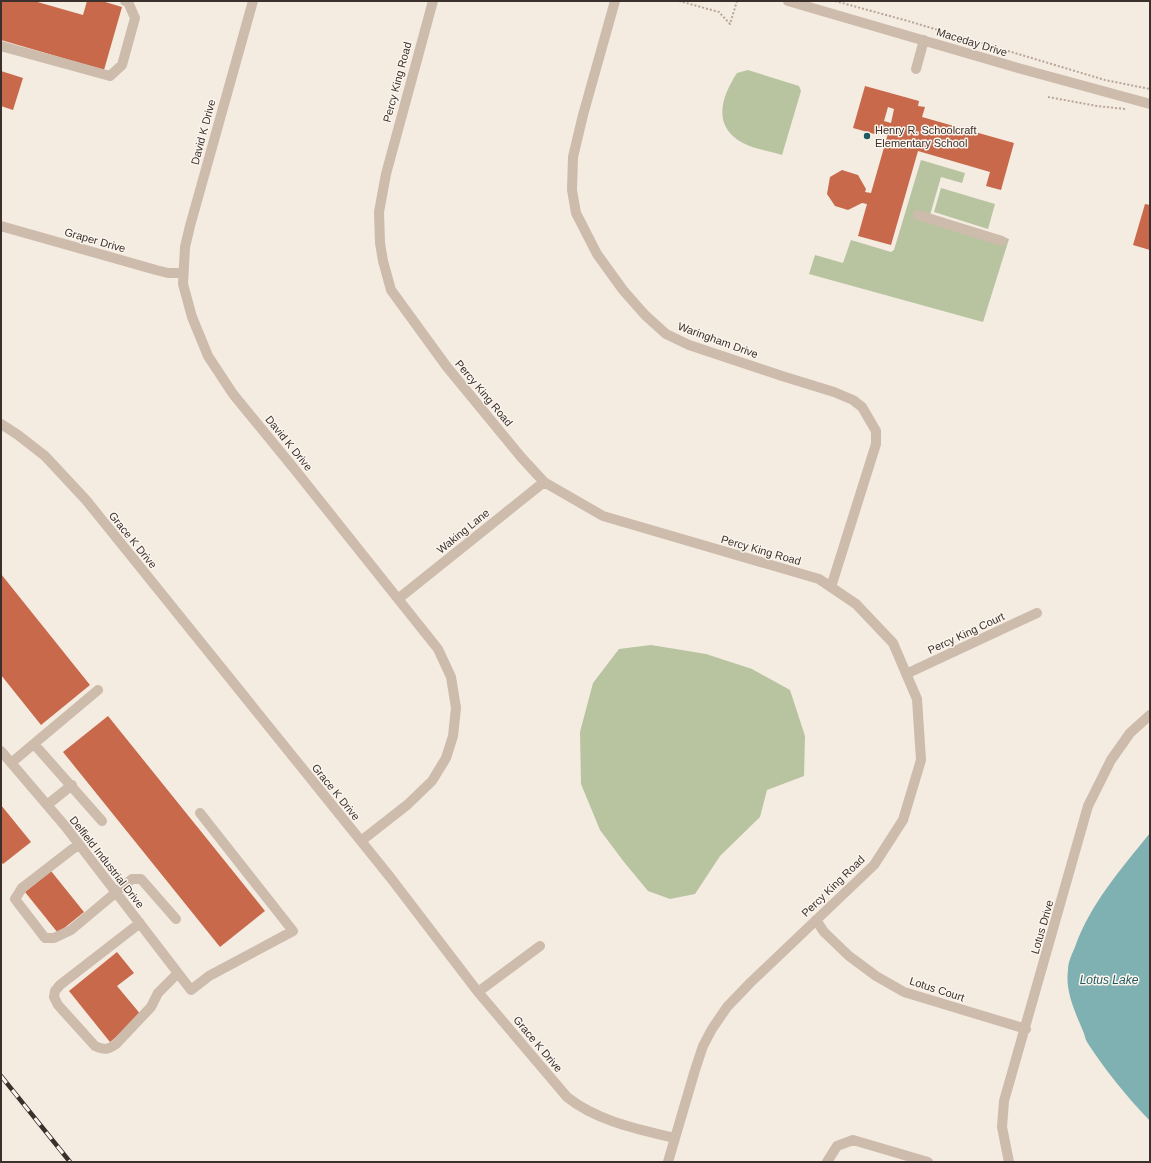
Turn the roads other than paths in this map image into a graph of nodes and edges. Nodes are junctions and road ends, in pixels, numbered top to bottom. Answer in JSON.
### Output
{"nodes":[{"id":1,"x":125,"y":1,"type":"edge"},
{"id":2,"x":253,"y":1,"type":"edge"},
{"id":3,"x":433,"y":1,"type":"edge"},
{"id":4,"x":615,"y":1,"type":"edge"},
{"id":5,"x":788,"y":1,"type":"edge"},
{"id":6,"x":924,"y":40,"type":"junction"},
{"id":7,"x":1,"y":46,"type":"edge"},
{"id":8,"x":916,"y":69,"type":"dead end"},
{"id":9,"x":1150,"y":104,"type":"edge"},
{"id":10,"x":918,"y":215,"type":"dead end"},
{"id":11,"x":1,"y":226,"type":"edge"},
{"id":12,"x":1002,"y":241,"type":"dead end"},
{"id":13,"x":183,"y":273,"type":"junction"},
{"id":14,"x":1,"y":424,"type":"edge"},
{"id":15,"x":544,"y":482,"type":"junction"},
{"id":16,"x":831,"y":588,"type":"junction"},
{"id":17,"x":398,"y":599,"type":"junction"},
{"id":18,"x":1036,"y":613,"type":"dead end"},
{"id":19,"x":906,"y":674,"type":"junction"},
{"id":20,"x":98,"y":690,"type":"dead end"},
{"id":21,"x":1150,"y":715,"type":"edge"},
{"id":22,"x":34,"y":744,"type":"junction"},
{"id":23,"x":1,"y":751,"type":"edge"},
{"id":24,"x":11,"y":763,"type":"junction"},
{"id":25,"x":72,"y":785,"type":"junction"},
{"id":26,"x":47,"y":805,"type":"junction"},
{"id":27,"x":200,"y":813,"type":"dead end"},
{"id":28,"x":102,"y":821,"type":"dead end"},
{"id":29,"x":360,"y":841,"type":"junction"},
{"id":30,"x":79,"y":844,"type":"junction"},
{"id":31,"x":116,"y":892,"type":"junction"},
{"id":32,"x":176,"y":919,"type":"dead end"},
{"id":33,"x":816,"y":920,"type":"junction"},
{"id":34,"x":140,"y":923,"type":"junction"},
{"id":35,"x":540,"y":946,"type":"dead end"},
{"id":36,"x":178,"y":973,"type":"junction"},
{"id":37,"x":478,"y":992,"type":"junction"},
{"id":38,"x":1026,"y":1029,"type":"junction"},
{"id":39,"x":674,"y":1138,"type":"junction"},
{"id":40,"x":668,"y":1162,"type":"edge"},
{"id":41,"x":828,"y":1162,"type":"edge"},
{"id":42,"x":928,"y":1162,"type":"edge"},
{"id":43,"x":1009,"y":1162,"type":"edge"}],
"edges":[{"from":1,"to":7,"type":"street"},
{"from":2,"to":13,"type":"street","name":"David K Drive"},
{"from":3,"to":15,"type":"street","name":"Percy King Road"},
{"from":4,"to":16,"type":"street","name":"Waringham Drive"},
{"from":5,"to":6,"type":"street","name":"Maceday Drive"},
{"from":6,"to":8,"type":"street"},
{"from":6,"to":9,"type":"street","name":"Maceday Drive"},
{"from":10,"to":12,"type":"street"},
{"from":11,"to":13,"type":"street","name":"Graper Drive"},
{"from":13,"to":17,"type":"street","name":"David K Drive"},
{"from":14,"to":29,"type":"street","name":"Grace K Drive"},
{"from":15,"to":16,"type":"street","name":"Percy King Road"},
{"from":15,"to":17,"type":"street","name":"Waking Lane"},
{"from":16,"to":19,"type":"street","name":"Percy King Road"},
{"from":17,"to":29,"type":"street","name":"David K Drive"},
{"from":18,"to":19,"type":"street","name":"Percy King Court"},
{"from":19,"to":33,"type":"street","name":"Percy King Road"},
{"from":20,"to":22,"type":"street"},
{"from":21,"to":38,"type":"street","name":"Lotus Drive"},
{"from":22,"to":24,"type":"street"},
{"from":22,"to":25,"type":"street"},
{"from":23,"to":24,"type":"street","name":"Delfield Industrial Drive"},
{"from":24,"to":26,"type":"street","name":"Delfield Industrial Drive"},
{"from":25,"to":26,"type":"street"},
{"from":25,"to":28,"type":"street"},
{"from":26,"to":30,"type":"street","name":"Delfield Industrial Drive"},
{"from":27,"to":36,"type":"street","name":"Delfield Industrial Drive"},
{"from":29,"to":37,"type":"street","name":"Grace K Drive"},
{"from":30,"to":31,"type":"street","name":"Delfield Industrial Drive"},
{"from":30,"to":31,"type":"street"},
{"from":31,"to":32,"type":"street"},
{"from":31,"to":34,"type":"street","name":"Delfield Industrial Drive"},
{"from":33,"to":38,"type":"street","name":"Lotus Court"},
{"from":33,"to":39,"type":"street","name":"Percy King Road"},
{"from":34,"to":36,"type":"street","name":"Delfield Industrial Drive"},
{"from":34,"to":36,"type":"street"},
{"from":35,"to":37,"type":"street"},
{"from":37,"to":39,"type":"street","name":"Grace K Drive"},
{"from":38,"to":43,"type":"street","name":"Lotus Drive"},
{"from":39,"to":40,"type":"street","name":"Percy King Road"},
{"from":41,"to":42,"type":"street"}]}
